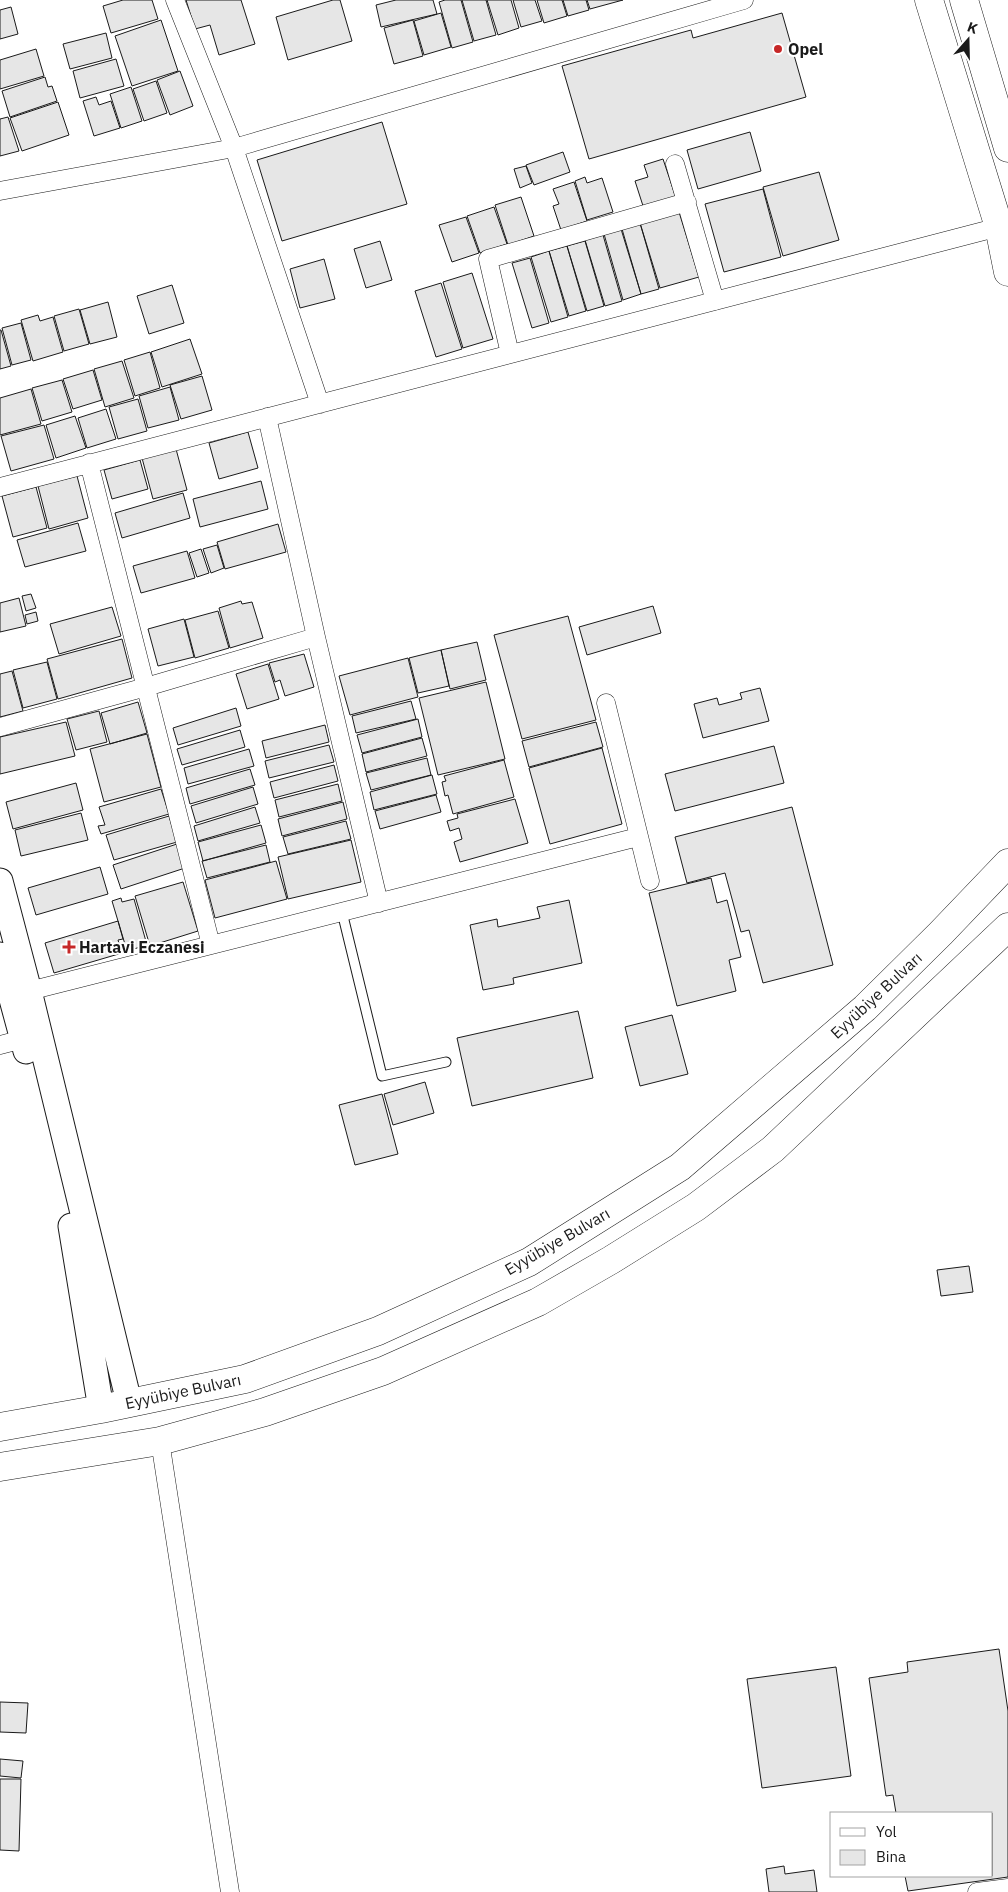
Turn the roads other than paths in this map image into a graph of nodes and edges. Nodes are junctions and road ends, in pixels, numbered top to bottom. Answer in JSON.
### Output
{"nodes":[{"id":1,"x":175,"y":0,"type":"edge"},
{"id":2,"x":744,"y":0,"type":"edge"},
{"id":3,"x":929,"y":0,"type":"edge"},
{"id":4,"x":964,"y":0,"type":"edge"},
{"id":5,"x":234,"y":148,"type":"junction"},
{"id":6,"x":1008,"y":148,"type":"edge"},
{"id":7,"x":675,"y":164,"type":"dead end"},
{"id":8,"x":0,"y":191,"type":"edge"},
{"id":9,"x":687,"y":202,"type":"junction"},
{"id":10,"x":999,"y":228,"type":"junction"},
{"id":11,"x":1008,"y":272,"type":"edge"},
{"id":12,"x":715,"y":301,"type":"junction"},
{"id":13,"x":510,"y":354,"type":"junction"},
{"id":14,"x":320,"y":404,"type":"junction"},
{"id":15,"x":267,"y":418,"type":"junction"},
{"id":16,"x":89,"y":463,"type":"junction"},
{"id":17,"x":0,"y":487,"type":"edge"},
{"id":18,"x":316,"y":637,"type":"junction"},
{"id":19,"x":146,"y":687,"type":"junction"},
{"id":20,"x":606,"y":703,"type":"dead end"},
{"id":21,"x":0,"y":727,"type":"edge"},
{"id":22,"x":638,"y":837,"type":"junction"},
{"id":23,"x":1008,"y":863,"type":"edge"},
{"id":24,"x":0,"y":881,"type":"edge"},
{"id":25,"x":650,"y":881,"type":"dead end"},
{"id":26,"x":379,"y":903,"type":"junction"},
{"id":27,"x":342,"y":912,"type":"junction"},
{"id":28,"x":1008,"y":928,"type":"edge"},
{"id":29,"x":210,"y":945,"type":"junction"},
{"id":30,"x":0,"y":955,"type":"edge"},
{"id":31,"x":29,"y":991,"type":"junction"},
{"id":32,"x":12,"y":1042,"type":"edge"},
{"id":33,"x":446,"y":1062,"type":"dead end"},
{"id":34,"x":129,"y":1402,"type":"junction"},
{"id":35,"x":100,"y":1409,"type":"junction"},
{"id":36,"x":0,"y":1427,"type":"edge"},
{"id":37,"x":160,"y":1441,"type":"junction"},
{"id":38,"x":0,"y":1467,"type":"edge"},
{"id":39,"x":1008,"y":1888,"type":"edge"},
{"id":40,"x":230,"y":1892,"type":"edge"},
{"id":41,"x":977,"y":1892,"type":"edge"}],
"edges":[{"from":1,"to":5,"type":"street"},
{"from":2,"to":5,"type":"street"},
{"from":3,"to":10,"type":"main road"},
{"from":4,"to":6,"type":"main road"},
{"from":5,"to":8,"type":"street"},
{"from":5,"to":14,"type":"street"},
{"from":7,"to":9,"type":"street"},
{"from":9,"to":12,"type":"street"},
{"from":9,"to":13,"type":"street"},
{"from":10,"to":11,"type":"main road"},
{"from":10,"to":12,"type":"street"},
{"from":12,"to":13,"type":"street"},
{"from":13,"to":14,"type":"street"},
{"from":14,"to":15,"type":"street"},
{"from":15,"to":16,"type":"street"},
{"from":15,"to":18,"type":"street"},
{"from":16,"to":17,"type":"street"},
{"from":16,"to":19,"type":"street"},
{"from":18,"to":19,"type":"street"},
{"from":18,"to":26,"type":"street"},
{"from":19,"to":21,"type":"street"},
{"from":19,"to":29,"type":"street"},
{"from":20,"to":22,"type":"street"},
{"from":22,"to":25,"type":"street"},
{"from":22,"to":26,"type":"street"},
{"from":23,"to":34,"type":"main road","name":"Eyyübiye Bulvarı"},
{"from":24,"to":31,"type":"main road"},
{"from":26,"to":27,"type":"street"},
{"from":27,"to":29,"type":"street"},
{"from":27,"to":33,"type":"lane"},
{"from":28,"to":37,"type":"main road"},
{"from":29,"to":31,"type":"street"},
{"from":30,"to":32,"type":"main road"},
{"from":31,"to":34,"type":"main road"},
{"from":32,"to":35,"type":"main road"},
{"from":34,"to":35,"type":"main road","name":"Eyyübiye Bulvarı"},
{"from":35,"to":36,"type":"main road","name":"Eyyübiye Bulvarı"},
{"from":37,"to":38,"type":"main road"},
{"from":37,"to":40,"type":"street"},
{"from":39,"to":41,"type":"street"}]}
